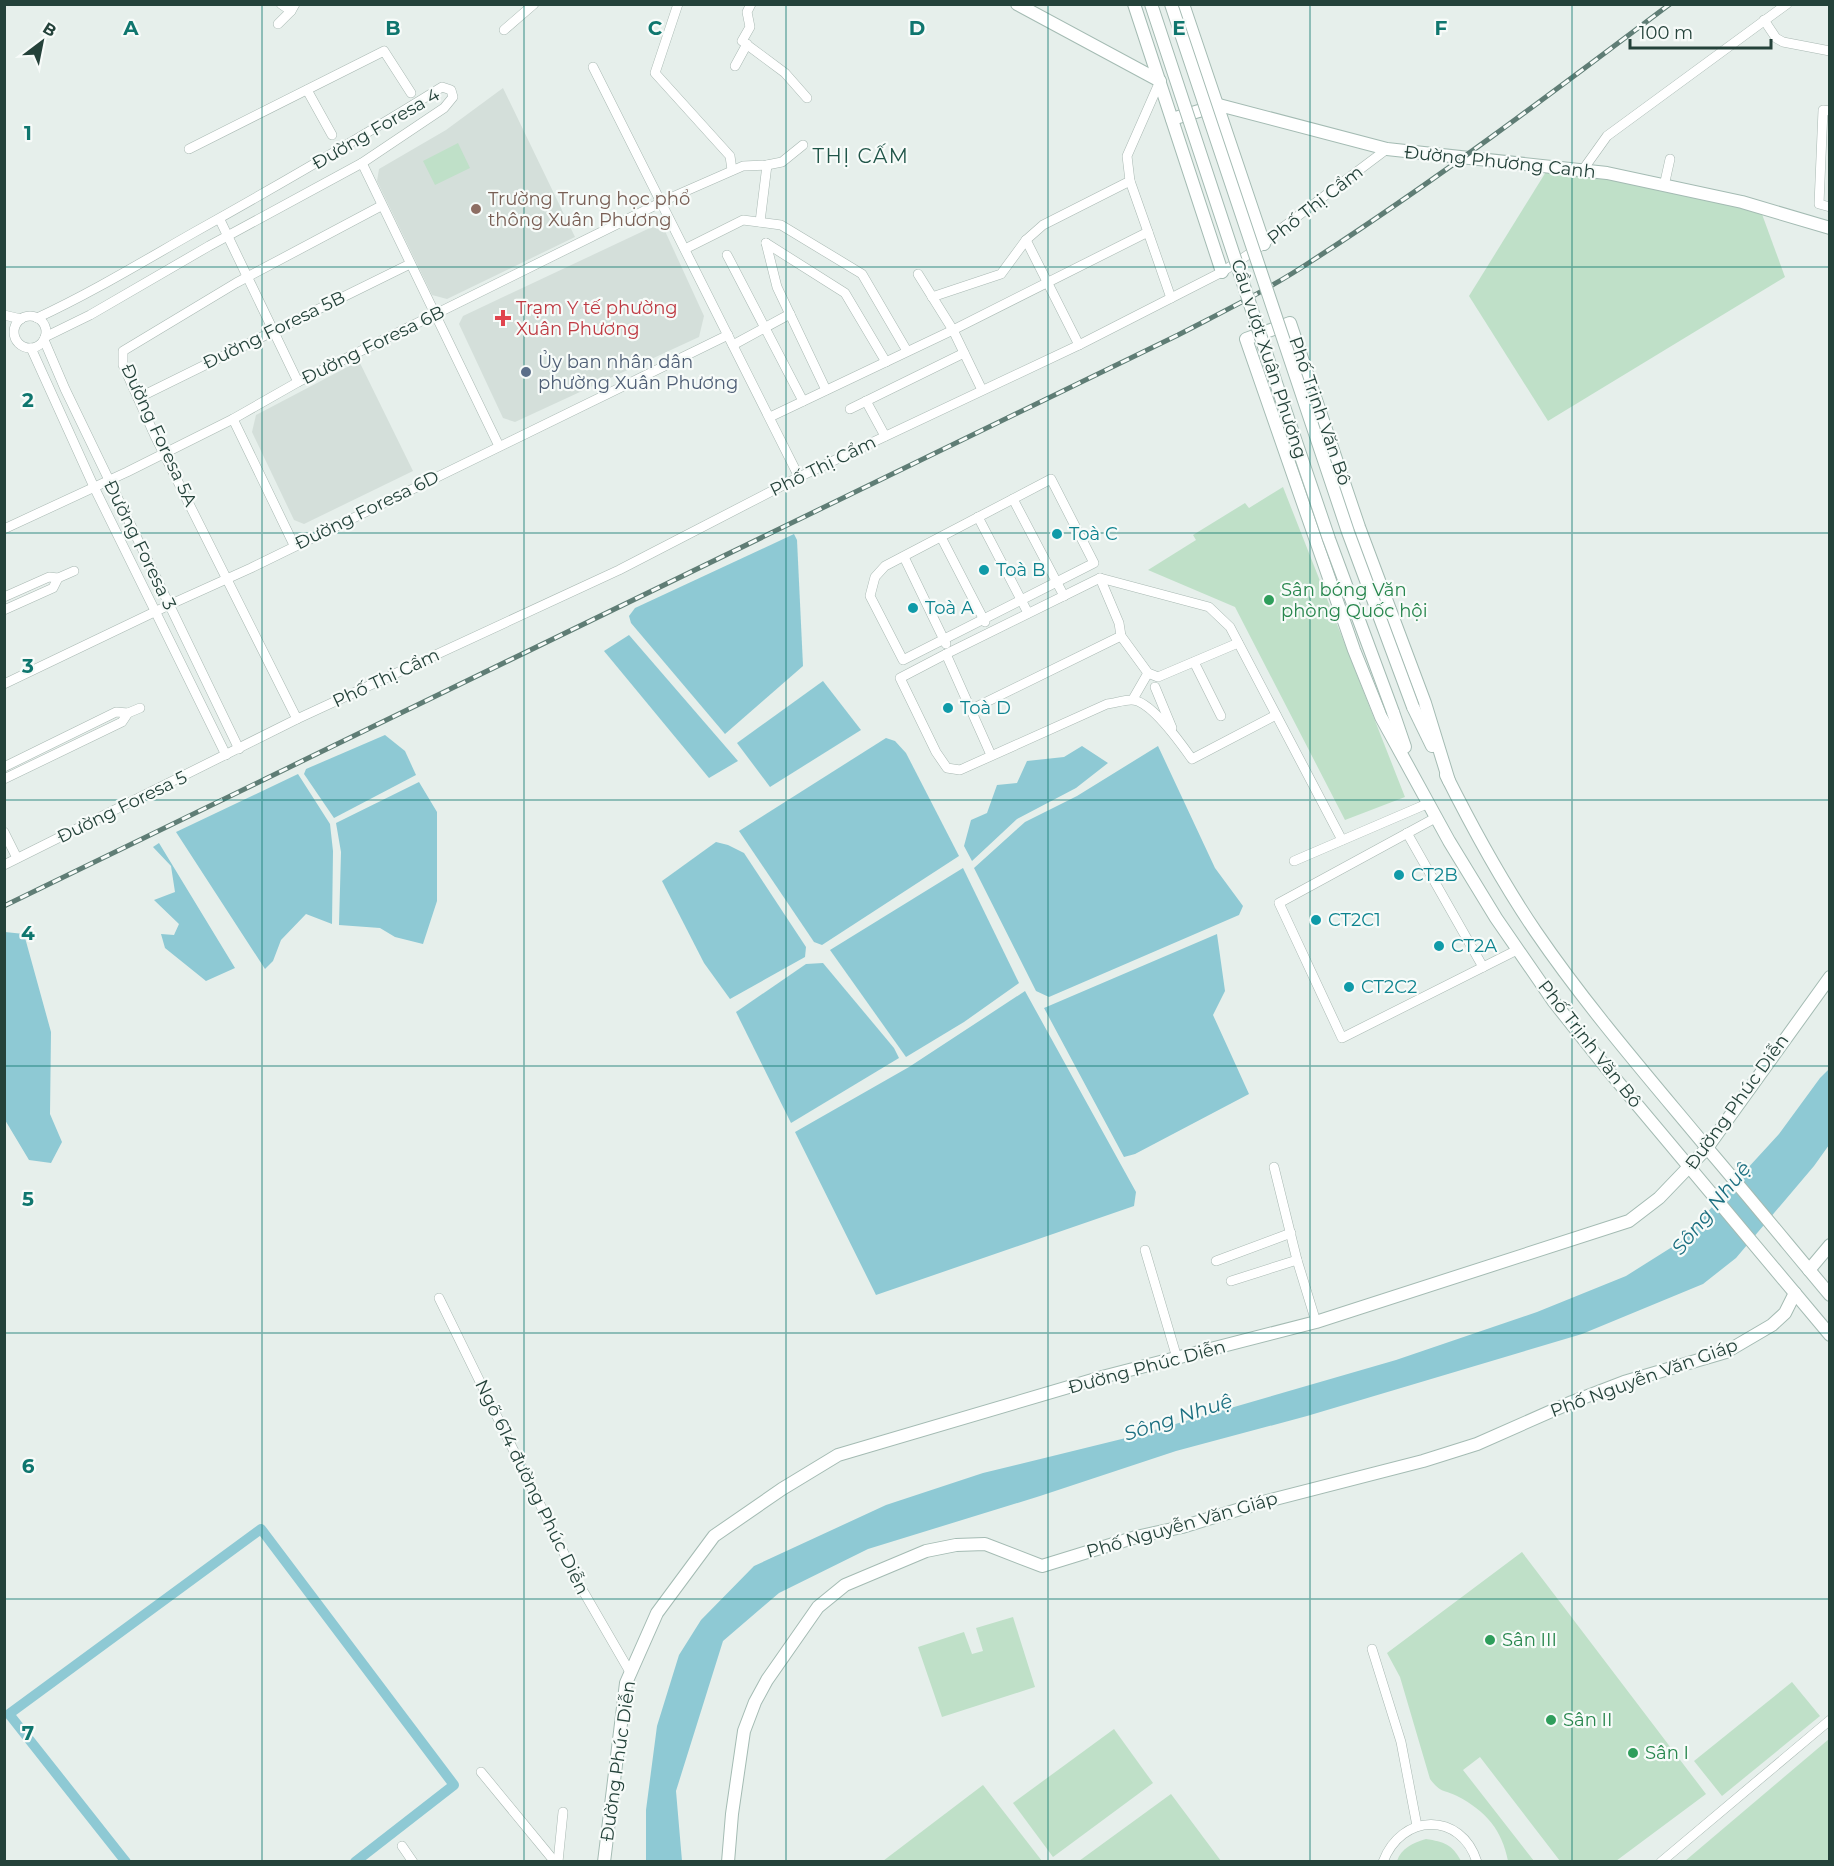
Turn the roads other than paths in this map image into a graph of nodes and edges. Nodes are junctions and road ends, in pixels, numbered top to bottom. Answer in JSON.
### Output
{"nodes":[{"id":1,"x":281,"y":4,"type":"edge"},
{"id":2,"x":534,"y":4,"type":"edge"},
{"id":3,"x":678,"y":4,"type":"edge"},
{"id":4,"x":752,"y":4,"type":"edge"},
{"id":5,"x":1017,"y":4,"type":"edge"},
{"id":6,"x":1134,"y":4,"type":"edge"},
{"id":7,"x":1151,"y":4,"type":"edge"},
{"id":8,"x":1171,"y":4,"type":"edge"},
{"id":9,"x":1183,"y":4,"type":"edge"},
{"id":10,"x":1787,"y":4,"type":"edge"},
{"id":11,"x":293,"y":8,"type":"edge"},
{"id":12,"x":1760,"y":23,"type":"junction"},
{"id":13,"x":278,"y":24,"type":"dead end"},
{"id":14,"x":504,"y":30,"type":"dead end"},
{"id":15,"x":747,"y":44,"type":"junction"},
{"id":16,"x":1830,"y":51,"type":"edge"},
{"id":17,"x":735,"y":66,"type":"dead end"},
{"id":18,"x":593,"y":67,"type":"dead end"},
{"id":19,"x":1160,"y":81,"type":"junction"},
{"id":20,"x":308,"y":90,"type":"junction"},
{"id":21,"x":411,"y":93,"type":"dead end"},
{"id":22,"x":807,"y":98,"type":"dead end"},
{"id":23,"x":1219,"y":105,"type":"junction"},
{"id":24,"x":1830,"y":111,"type":"edge"},
{"id":25,"x":1172,"y":119,"type":"junction"},
{"id":26,"x":332,"y":135,"type":"dead end"},
{"id":27,"x":803,"y":145,"type":"dead end"},
{"id":28,"x":189,"y":149,"type":"dead end"},
{"id":29,"x":1387,"y":150,"type":"junction"},
{"id":30,"x":1826,"y":156,"type":"edge"},
{"id":31,"x":1670,"y":159,"type":"dead end"},
{"id":32,"x":362,"y":163,"type":"junction"},
{"id":33,"x":767,"y":165,"type":"junction"},
{"id":34,"x":732,"y":170,"type":"junction"},
{"id":35,"x":1582,"y":171,"type":"junction"},
{"id":36,"x":1130,"y":181,"type":"junction"},
{"id":37,"x":1664,"y":186,"type":"junction"},
{"id":38,"x":662,"y":202,"type":"junction"},
{"id":39,"x":381,"y":206,"type":"junction"},
{"id":40,"x":1830,"y":207,"type":"edge"},
{"id":41,"x":220,"y":220,"type":"junction"},
{"id":42,"x":760,"y":222,"type":"junction"},
{"id":43,"x":1830,"y":228,"type":"edge"},
{"id":44,"x":1148,"y":232,"type":"junction"},
{"id":45,"x":229,"y":235,"type":"junction"},
{"id":46,"x":1026,"y":240,"type":"junction"},
{"id":47,"x":1264,"y":244,"type":"junction"},
{"id":48,"x":685,"y":249,"type":"junction"},
{"id":49,"x":727,"y":255,"type":"dead end"},
{"id":50,"x":410,"y":264,"type":"junction"},
{"id":51,"x":1222,"y":272,"type":"junction"},
{"id":52,"x":918,"y":274,"type":"dead end"},
{"id":53,"x":248,"y":276,"type":"junction"},
{"id":54,"x":1047,"y":283,"type":"junction"},
{"id":55,"x":932,"y":297,"type":"junction"},
{"id":56,"x":1171,"y":298,"type":"junction"},
{"id":57,"x":435,"y":314,"type":"junction"},
{"id":58,"x":4,"y":315,"type":"edge"},
{"id":59,"x":790,"y":315,"type":"junction"},
{"id":60,"x":37,"y":318,"type":"junction"},
{"id":61,"x":21,"y":319,"type":"junction"},
{"id":62,"x":765,"y":328,"type":"junction"},
{"id":63,"x":273,"y":330,"type":"junction"},
{"id":64,"x":953,"y":330,"type":"junction"},
{"id":65,"x":728,"y":335,"type":"junction"},
{"id":66,"x":4,"y":336,"type":"edge"},
{"id":67,"x":16,"y":338,"type":"junction"},
{"id":68,"x":44,"y":338,"type":"junction"},
{"id":69,"x":733,"y":345,"type":"junction"},
{"id":70,"x":1079,"y":345,"type":"junction"},
{"id":71,"x":31,"y":348,"type":"junction"},
{"id":72,"x":907,"y":351,"type":"junction"},
{"id":73,"x":964,"y":353,"type":"junction"},
{"id":74,"x":886,"y":362,"type":"junction"},
{"id":75,"x":298,"y":382,"type":"junction"},
{"id":76,"x":826,"y":390,"type":"junction"},
{"id":77,"x":982,"y":390,"type":"junction"},
{"id":78,"x":138,"y":398,"type":"junction"},
{"id":79,"x":866,"y":400,"type":"junction"},
{"id":80,"x":802,"y":401,"type":"junction"},
{"id":81,"x":850,"y":409,"type":"dead end"},
{"id":82,"x":770,"y":417,"type":"junction"},
{"id":83,"x":233,"y":419,"type":"junction"},
{"id":84,"x":885,"y":436,"type":"junction"},
{"id":85,"x":499,"y":446,"type":"junction"},
{"id":86,"x":164,"y":453,"type":"junction"},
{"id":87,"x":800,"y":477,"type":"junction"},
{"id":88,"x":108,"y":480,"type":"junction"},
{"id":89,"x":94,"y":487,"type":"junction"},
{"id":90,"x":1013,"y":499,"type":"junction"},
{"id":91,"x":978,"y":517,"type":"junction"},
{"id":92,"x":4,"y":530,"type":"edge"},
{"id":93,"x":941,"y":537,"type":"junction"},
{"id":94,"x":294,"y":545,"type":"junction"},
{"id":95,"x":904,"y":557,"type":"junction"},
{"id":96,"x":74,"y":571,"type":"dead end"},
{"id":97,"x":58,"y":578,"type":"junction"},
{"id":98,"x":1100,"y":578,"type":"junction"},
{"id":99,"x":227,"y":579,"type":"junction"},
{"id":100,"x":1058,"y":582,"type":"junction"},
{"id":101,"x":1064,"y":596,"type":"junction"},
{"id":102,"x":4,"y":597,"type":"edge"},
{"id":103,"x":1022,"y":600,"type":"junction"},
{"id":104,"x":169,"y":604,"type":"junction"},
{"id":105,"x":4,"y":610,"type":"edge"},
{"id":106,"x":155,"y":612,"type":"junction"},
{"id":107,"x":1028,"y":613,"type":"junction"},
{"id":108,"x":984,"y":619,"type":"junction"},
{"id":109,"x":990,"y":632,"type":"junction"},
{"id":110,"x":1120,"y":636,"type":"junction"},
{"id":111,"x":944,"y":639,"type":"junction"},
{"id":112,"x":1238,"y":643,"type":"junction"},
{"id":113,"x":948,"y":653,"type":"junction"},
{"id":114,"x":1194,"y":662,"type":"junction"},
{"id":115,"x":1148,"y":674,"type":"junction"},
{"id":116,"x":1158,"y":677,"type":"junction"},
{"id":117,"x":4,"y":684,"type":"edge"},
{"id":118,"x":1155,"y":687,"type":"junction"},
{"id":119,"x":1133,"y":699,"type":"junction"},
{"id":120,"x":1413,"y":707,"type":"joint"},
{"id":121,"x":140,"y":708,"type":"dead end"},
{"id":122,"x":1148,"y":708,"type":"junction"},
{"id":123,"x":972,"y":709,"type":"junction"},
{"id":124,"x":1393,"y":712,"type":"joint"},
{"id":125,"x":128,"y":713,"type":"junction"},
{"id":126,"x":1276,"y":715,"type":"junction"},
{"id":127,"x":1221,"y":716,"type":"dead end"},
{"id":128,"x":297,"y":719,"type":"junction"},
{"id":129,"x":1174,"y":733,"type":"junction"},
{"id":130,"x":239,"y":749,"type":"junction"},
{"id":131,"x":226,"y":755,"type":"junction"},
{"id":132,"x":991,"y":755,"type":"junction"},
{"id":133,"x":4,"y":766,"type":"edge"},
{"id":134,"x":1414,"y":774,"type":"junction"},
{"id":135,"x":4,"y":779,"type":"edge"},
{"id":136,"x":1449,"y":780,"type":"junction"},
{"id":137,"x":1429,"y":803,"type":"junction"},
{"id":138,"x":1437,"y":817,"type":"junction"},
{"id":139,"x":4,"y":832,"type":"edge"},
{"id":140,"x":1407,"y":833,"type":"junction"},
{"id":141,"x":1342,"y":840,"type":"junction"},
{"id":142,"x":17,"y":858,"type":"junction"},
{"id":143,"x":1294,"y":861,"type":"dead end"},
{"id":144,"x":4,"y":865,"type":"edge"},
{"id":145,"x":1517,"y":950,"type":"junction"},
{"id":146,"x":1483,"y":967,"type":"junction"},
{"id":147,"x":1830,"y":977,"type":"edge"},
{"id":148,"x":1707,"y":1148,"type":"junction"},
{"id":149,"x":1274,"y":1167,"type":"dead end"},
{"id":150,"x":1691,"y":1167,"type":"junction"},
{"id":151,"x":1291,"y":1233,"type":"junction"},
{"id":152,"x":1830,"y":1245,"type":"edge"},
{"id":153,"x":1145,"y":1250,"type":"dead end"},
{"id":154,"x":1297,"y":1260,"type":"junction"},
{"id":155,"x":1216,"y":1262,"type":"dead end"},
{"id":156,"x":1809,"y":1270,"type":"junction"},
{"id":157,"x":1231,"y":1281,"type":"dead end"},
{"id":158,"x":1795,"y":1293,"type":"junction"},
{"id":159,"x":1830,"y":1295,"type":"edge"},
{"id":160,"x":439,"y":1298,"type":"dead end"},
{"id":161,"x":1316,"y":1322,"type":"junction"},
{"id":162,"x":1830,"y":1335,"type":"edge"},
{"id":163,"x":1177,"y":1358,"type":"junction"},
{"id":164,"x":1372,"y":1649,"type":"dead end"},
{"id":165,"x":630,"y":1672,"type":"junction"},
{"id":166,"x":1830,"y":1720,"type":"edge"},
{"id":167,"x":481,"y":1772,"type":"dead end"},
{"id":168,"x":563,"y":1812,"type":"dead end"},
{"id":169,"x":1417,"y":1826,"type":"junction"},
{"id":170,"x":402,"y":1846,"type":"dead end"},
{"id":171,"x":413,"y":1862,"type":"edge"},
{"id":172,"x":556,"y":1862,"type":"edge"},
{"id":173,"x":604,"y":1862,"type":"edge"},
{"id":174,"x":728,"y":1862,"type":"edge"},
{"id":175,"x":1383,"y":1862,"type":"edge"},
{"id":176,"x":1477,"y":1862,"type":"edge"},
{"id":177,"x":1661,"y":1862,"type":"edge"}],
"edges":[{"from":1,"to":11,"type":"street"},
{"from":2,"to":14,"type":"street"},
{"from":3,"to":34,"type":"street"},
{"from":4,"to":15,"type":"street"},
{"from":5,"to":19,"type":"main road"},
{"from":6,"to":19,"type":"main road"},
{"from":7,"to":124,"type":"main road","name":"Cầu vượt Xuân Phương","bridge":true},
{"from":8,"to":120,"type":"main road","name":"Cầu vượt Xuân Phương","bridge":true},
{"from":9,"to":23,"type":"main road"},
{"from":10,"to":12,"type":"street"},
{"from":11,"to":13,"type":"street"},
{"from":12,"to":16,"type":"street"},
{"from":12,"to":35,"type":"street"},
{"from":15,"to":17,"type":"street"},
{"from":15,"to":22,"type":"street"},
{"from":18,"to":38,"type":"street"},
{"from":19,"to":25,"type":"main road"},
{"from":19,"to":36,"type":"street"},
{"from":20,"to":21,"type":"street"},
{"from":20,"to":26,"type":"street"},
{"from":20,"to":28,"type":"street"},
{"from":23,"to":25,"type":"main road"},
{"from":23,"to":29,"type":"main road","name":"Đường Phương Canh"},
{"from":23,"to":47,"type":"main road"},
{"from":24,"to":30,"type":"street"},
{"from":25,"to":51,"type":"main road"},
{"from":27,"to":33,"type":"street"},
{"from":29,"to":35,"type":"main road","name":"Đường Phương Canh"},
{"from":29,"to":47,"type":"street","name":"Phố Thị Cẩm"},
{"from":30,"to":40,"type":"street"},
{"from":31,"to":37,"type":"street"},
{"from":32,"to":39,"type":"street"},
{"from":32,"to":41,"type":"street","name":"Đường Foresa 4"},
{"from":32,"to":45,"type":"street","name":"Đường Foresa 4"},
{"from":33,"to":34,"type":"street","name":"Đường Foresa 6B"},
{"from":33,"to":42,"type":"street"},
{"from":34,"to":38,"type":"street","name":"Đường Foresa 6B"},
{"from":35,"to":37,"type":"main road","name":"Đường Phương Canh"},
{"from":36,"to":44,"type":"street"},
{"from":36,"to":46,"type":"street"},
{"from":37,"to":43,"type":"main road","name":"Đường Phương Canh"},
{"from":38,"to":48,"type":"street"},
{"from":38,"to":57,"type":"street","name":"Đường Foresa 6B"},
{"from":39,"to":50,"type":"street"},
{"from":39,"to":53,"type":"street","name":"Đường Foresa 5A"},
{"from":41,"to":45,"type":"street"},
{"from":41,"to":60,"type":"street","name":"Đường Foresa 4"},
{"from":42,"to":48,"type":"street"},
{"from":42,"to":72,"type":"street"},
{"from":44,"to":54,"type":"street"},
{"from":44,"to":56,"type":"street"},
{"from":45,"to":53,"type":"street"},
{"from":45,"to":68,"type":"street","name":"Đường Foresa 4"},
{"from":46,"to":54,"type":"street"},
{"from":46,"to":55,"type":"street"},
{"from":47,"to":51,"type":"street","name":"Phố Thị Cẩm"},
{"from":48,"to":65,"type":"street"},
{"from":49,"to":62,"type":"street"},
{"from":50,"to":57,"type":"street"},
{"from":50,"to":63,"type":"street","name":"Đường Foresa 5B"},
{"from":51,"to":56,"type":"street","name":"Phố Thị Cẩm"},
{"from":52,"to":55,"type":"street"},
{"from":53,"to":63,"type":"street"},
{"from":53,"to":78,"type":"street","name":"Đường Foresa 5A"},
{"from":54,"to":64,"type":"street"},
{"from":54,"to":70,"type":"street"},
{"from":55,"to":64,"type":"street"},
{"from":56,"to":70,"type":"street","name":"Phố Thị Cẩm"},
{"from":57,"to":75,"type":"street","name":"Đường Foresa 6B"},
{"from":57,"to":85,"type":"street"},
{"from":58,"to":61,"type":"street"},
{"from":59,"to":62,"type":"street"},
{"from":59,"to":74,"type":"street"},
{"from":59,"to":76,"type":"street"},
{"from":60,"to":61,"type":"street"},
{"from":60,"to":68,"type":"street"},
{"from":61,"to":67,"type":"street"},
{"from":62,"to":69,"type":"street"},
{"from":62,"to":80,"type":"street"},
{"from":63,"to":75,"type":"street"},
{"from":63,"to":78,"type":"street","name":"Đường Foresa 5B"},
{"from":64,"to":72,"type":"street"},
{"from":64,"to":73,"type":"street"},
{"from":65,"to":69,"type":"street"},
{"from":65,"to":85,"type":"street","name":"Đường Foresa 6D"},
{"from":66,"to":67,"type":"street"},
{"from":67,"to":71,"type":"street"},
{"from":68,"to":71,"type":"street"},
{"from":68,"to":88,"type":"street","name":"Đường Foresa 3"},
{"from":69,"to":82,"type":"street"},
{"from":70,"to":77,"type":"street","name":"Phố Thị Cẩm"},
{"from":71,"to":89,"type":"street","name":"Đường Foresa 3"},
{"from":72,"to":74,"type":"street"},
{"from":73,"to":77,"type":"street"},
{"from":73,"to":79,"type":"street"},
{"from":74,"to":76,"type":"street"},
{"from":75,"to":83,"type":"street","name":"Đường Foresa 6B"},
{"from":76,"to":80,"type":"street"},
{"from":77,"to":84,"type":"street","name":"Phố Thị Cẩm"},
{"from":78,"to":86,"type":"street","name":"Đường Foresa 5A"},
{"from":79,"to":81,"type":"street"},
{"from":79,"to":84,"type":"street"},
{"from":80,"to":82,"type":"street"},
{"from":82,"to":87,"type":"street"},
{"from":83,"to":86,"type":"street","name":"Đường Foresa 6B"},
{"from":83,"to":94,"type":"street"},
{"from":84,"to":87,"type":"street","name":"Phố Thị Cẩm"},
{"from":85,"to":94,"type":"street","name":"Đường Foresa 6D"},
{"from":86,"to":88,"type":"street","name":"Đường Foresa 6B"},
{"from":86,"to":99,"type":"street","name":"Đường Foresa 5A"},
{"from":87,"to":128,"type":"street","name":"Phố Thị Cẩm"},
{"from":88,"to":89,"type":"street","name":"Đường Foresa 6B"},
{"from":88,"to":104,"type":"street","name":"Đường Foresa 3"},
{"from":89,"to":92,"type":"street","name":"Đường Foresa 6B"},
{"from":89,"to":106,"type":"street","name":"Đường Foresa 3"},
{"from":90,"to":91,"type":"street"},
{"from":90,"to":100,"type":"street"},
{"from":90,"to":100,"type":"street"},
{"from":91,"to":93,"type":"street"},
{"from":91,"to":103,"type":"street"},
{"from":93,"to":95,"type":"street"},
{"from":93,"to":108,"type":"street"},
{"from":94,"to":99,"type":"street","name":"Đường Foresa 6D"},
{"from":95,"to":111,"type":"street"},
{"from":95,"to":111,"type":"street"},
{"from":96,"to":97,"type":"street"},
{"from":97,"to":102,"type":"street"},
{"from":97,"to":105,"type":"street"},
{"from":98,"to":101,"type":"street"},
{"from":98,"to":110,"type":"street"},
{"from":98,"to":112,"type":"street"},
{"from":99,"to":104,"type":"street","name":"Đường Foresa 6D"},
{"from":99,"to":128,"type":"street","name":"Đường Foresa 5A"},
{"from":100,"to":101,"type":"street"},
{"from":100,"to":103,"type":"street"},
{"from":101,"to":107,"type":"street"},
{"from":103,"to":107,"type":"street"},
{"from":103,"to":108,"type":"street"},
{"from":104,"to":106,"type":"street","name":"Đường Foresa 6D"},
{"from":104,"to":130,"type":"street","name":"Đường Foresa 3"},
{"from":106,"to":117,"type":"street","name":"Đường Foresa 6D"},
{"from":106,"to":131,"type":"street","name":"Đường Foresa 3"},
{"from":107,"to":109,"type":"street"},
{"from":108,"to":109,"type":"street"},
{"from":108,"to":111,"type":"street"},
{"from":109,"to":113,"type":"street"},
{"from":110,"to":115,"type":"street"},
{"from":110,"to":123,"type":"street"},
{"from":111,"to":113,"type":"street"},
{"from":112,"to":114,"type":"street"},
{"from":112,"to":126,"type":"street"},
{"from":113,"to":123,"type":"street"},
{"from":113,"to":132,"type":"street"},
{"from":114,"to":116,"type":"street"},
{"from":114,"to":127,"type":"street"},
{"from":115,"to":116,"type":"street"},
{"from":115,"to":119,"type":"street"},
{"from":116,"to":118,"type":"street"},
{"from":118,"to":122,"type":"street"},
{"from":118,"to":129,"type":"street"},
{"from":119,"to":122,"type":"street"},
{"from":119,"to":132,"type":"street"},
{"from":120,"to":136,"type":"main road","name":"Phố Trịnh Văn Bô"},
{"from":121,"to":125,"type":"street"},
{"from":122,"to":129,"type":"street"},
{"from":123,"to":132,"type":"street"},
{"from":124,"to":134,"type":"main road","name":"Phố Trịnh Văn Bô"},
{"from":125,"to":133,"type":"street"},
{"from":125,"to":135,"type":"street"},
{"from":126,"to":129,"type":"street"},
{"from":126,"to":141,"type":"street"},
{"from":128,"to":130,"type":"street","name":"Phố Thị Cẩm"},
{"from":130,"to":131,"type":"street","name":"Đường Foresa 5"},
{"from":131,"to":142,"type":"street","name":"Đường Foresa 5"},
{"from":134,"to":136,"type":"main road","name":"Phố Trịnh Văn Bô"},
{"from":134,"to":137,"type":"main road","name":"Phố Trịnh Văn Bô"},
{"from":136,"to":148,"type":"main road","name":"Phố Trịnh Văn Bô"},
{"from":137,"to":138,"type":"main road","name":"Phố Trịnh Văn Bô"},
{"from":137,"to":141,"type":"street"},
{"from":138,"to":140,"type":"street"},
{"from":138,"to":145,"type":"main road","name":"Phố Trịnh Văn Bô"},
{"from":139,"to":142,"type":"street"},
{"from":140,"to":146,"type":"street"},
{"from":140,"to":146,"type":"street"},
{"from":141,"to":143,"type":"street"},
{"from":142,"to":144,"type":"street","name":"Đường Foresa 5"},
{"from":145,"to":146,"type":"street"},
{"from":145,"to":150,"type":"main road","name":"Phố Trịnh Văn Bô"},
{"from":147,"to":148,"type":"main road","name":"Đường Phúc Diễn"},
{"from":148,"to":150,"type":"main road","name":"Đường Phúc Diễn"},
{"from":148,"to":156,"type":"main road","name":"Phố Trịnh Văn Bô"},
{"from":149,"to":151,"type":"street"},
{"from":150,"to":158,"type":"main road","name":"Phố Trịnh Văn Bô"},
{"from":150,"to":161,"type":"main road","name":"Đường Phúc Diễn"},
{"from":151,"to":154,"type":"street"},
{"from":151,"to":155,"type":"street"},
{"from":152,"to":156,"type":"main road"},
{"from":153,"to":163,"type":"street"},
{"from":154,"to":157,"type":"street"},
{"from":154,"to":161,"type":"street"},
{"from":156,"to":159,"type":"main road","name":"Phố Trịnh Văn Bô"},
{"from":158,"to":162,"type":"main road","name":"Phố Trịnh Văn Bô"},
{"from":158,"to":174,"type":"main road","name":"Phố Nguyễn Văn Giáp"},
{"from":160,"to":165,"type":"street","name":"Ngõ 614 đường Phúc Diễn"},
{"from":161,"to":163,"type":"main road","name":"Đường Phúc Diễn"},
{"from":163,"to":165,"type":"main road","name":"Đường Phúc Diễn"},
{"from":164,"to":169,"type":"street"},
{"from":165,"to":173,"type":"main road","name":"Đường Phúc Diễn"},
{"from":166,"to":177,"type":"street"},
{"from":167,"to":172,"type":"street"},
{"from":168,"to":172,"type":"street"},
{"from":169,"to":175,"type":"street"},
{"from":169,"to":176,"type":"street"},
{"from":170,"to":171,"type":"street"}]}
